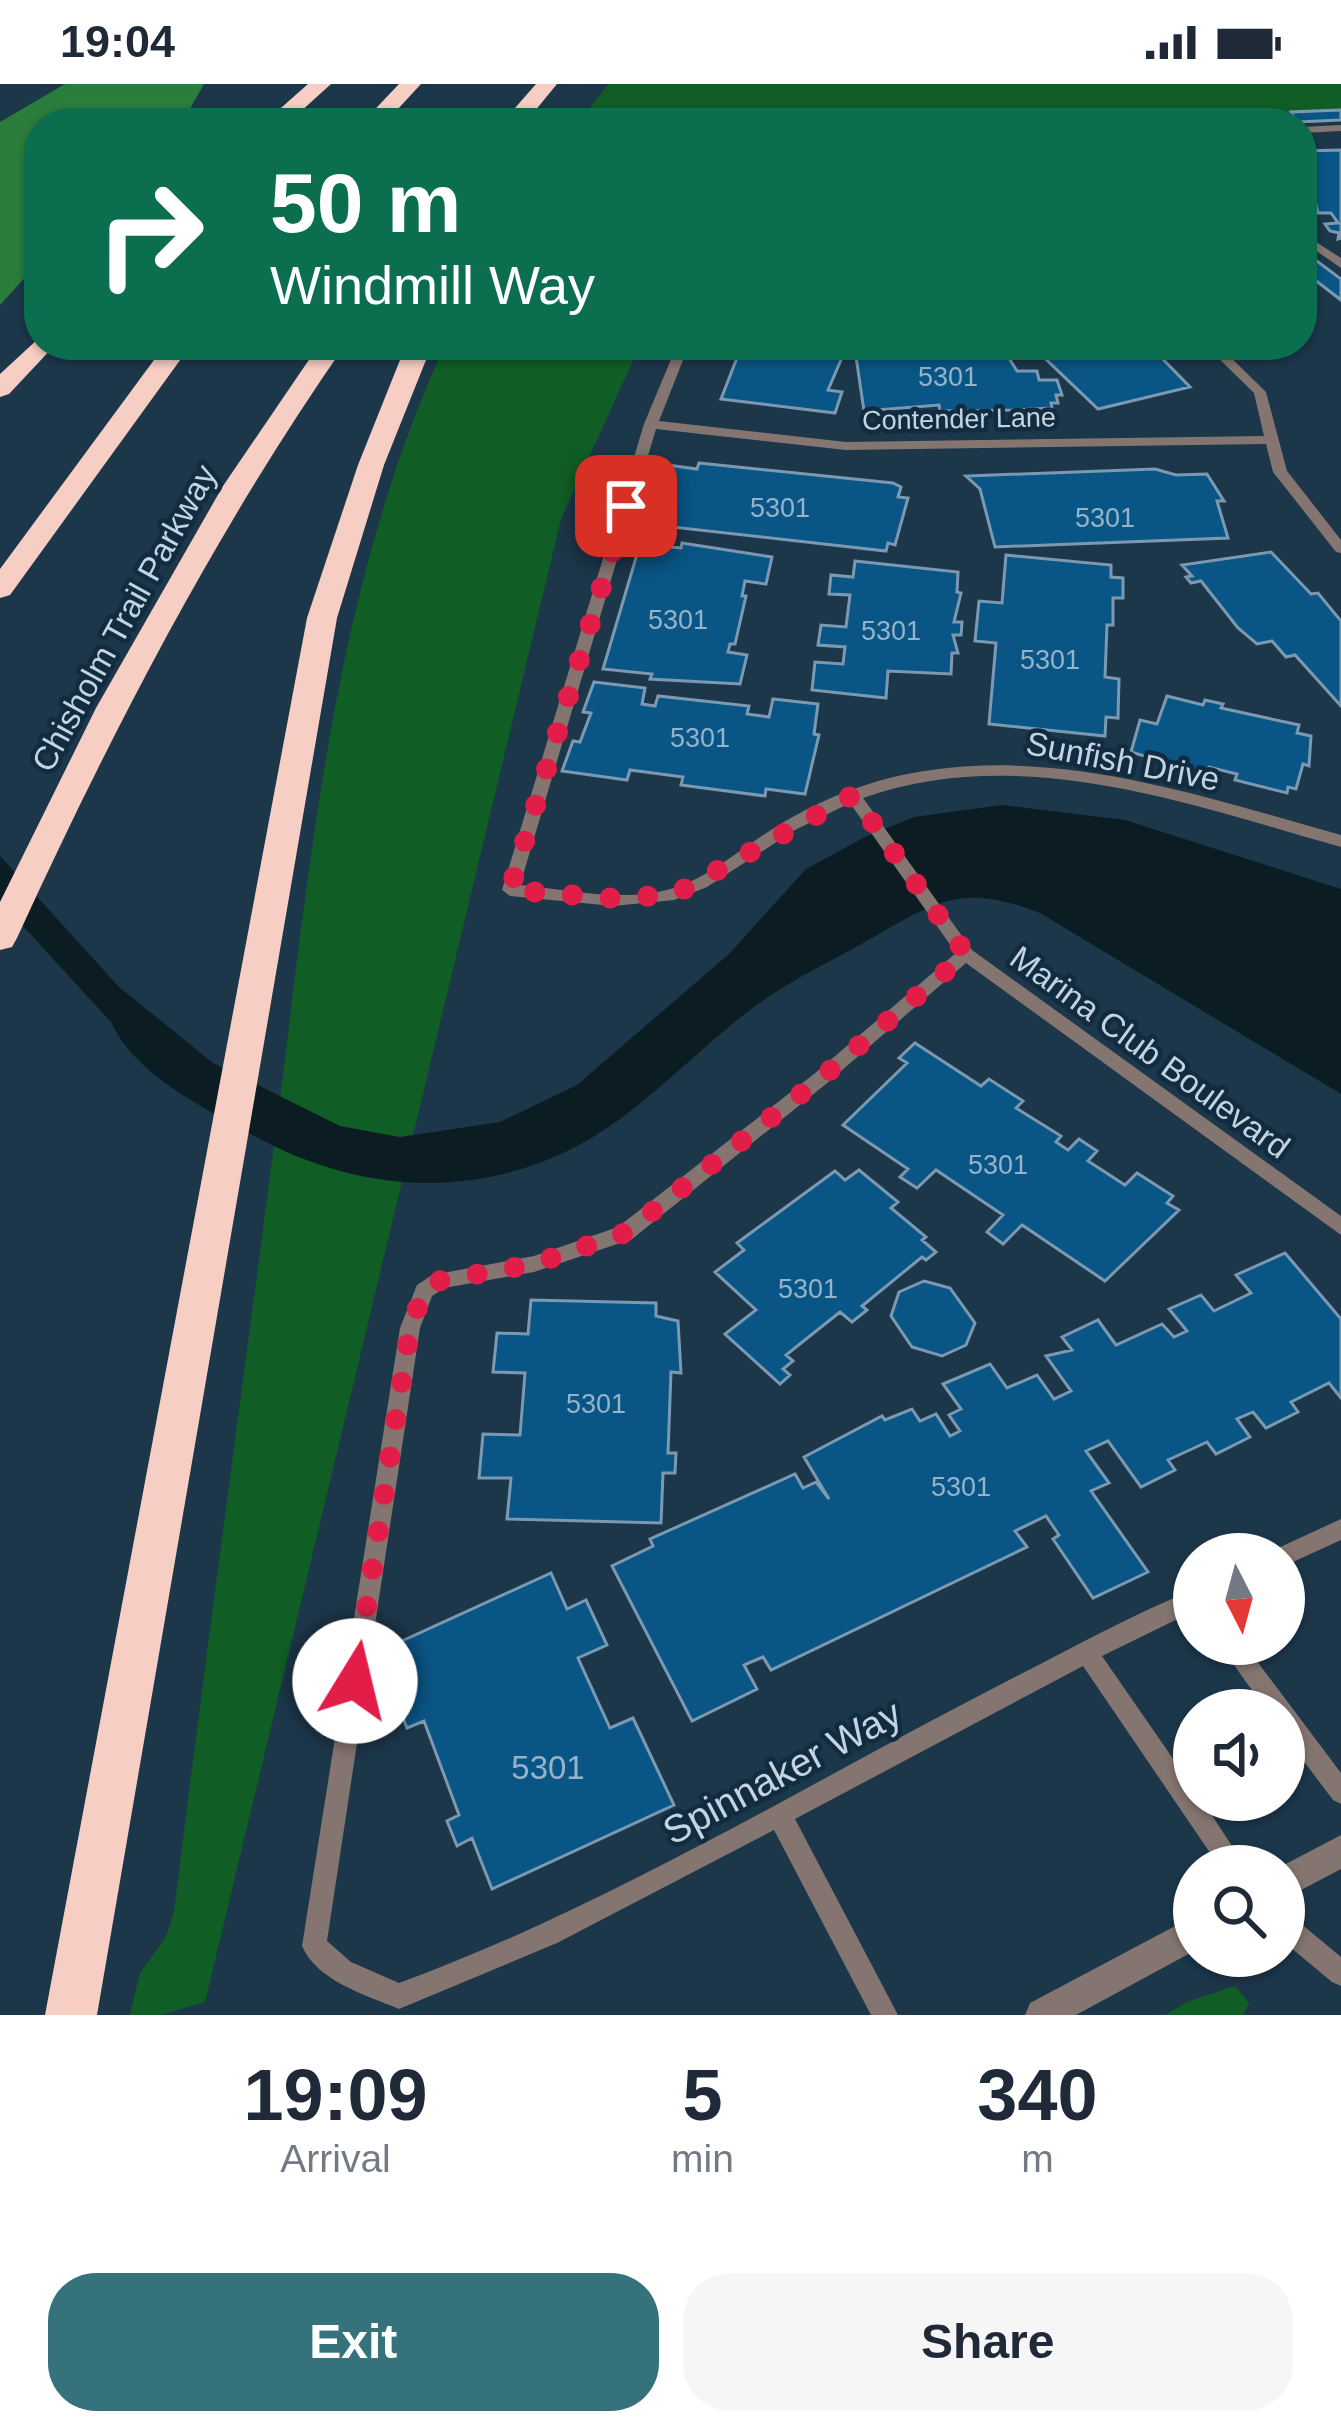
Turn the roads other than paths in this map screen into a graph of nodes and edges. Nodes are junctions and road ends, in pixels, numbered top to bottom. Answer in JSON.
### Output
{"nodes":[{"id":1,"x":321,"y":84,"type":"edge"},
{"id":2,"x":411,"y":84,"type":"edge"},
{"id":3,"x":548,"y":84,"type":"edge"},
{"id":4,"x":293,"y":108,"type":"edge"},
{"id":5,"x":388,"y":108,"type":"edge"},
{"id":6,"x":526,"y":108,"type":"edge"},
{"id":7,"x":28,"y":360,"type":"edge"},
{"id":8,"x":167,"y":360,"type":"edge"},
{"id":9,"x":322,"y":360,"type":"edge"},
{"id":10,"x":413,"y":360,"type":"edge"},
{"id":11,"x":677,"y":360,"type":"edge"},
{"id":12,"x":1227,"y":360,"type":"edge"},
{"id":13,"x":0,"y":389,"type":"edge"},
{"id":14,"x":651,"y":424,"type":"junction"},
{"id":15,"x":1270,"y":440,"type":"junction"},
{"id":16,"x":1341,"y":549,"type":"edge"},
{"id":17,"x":0,"y":589,"type":"edge"},
{"id":18,"x":853,"y":795,"type":"junction"},
{"id":19,"x":1341,"y":841,"type":"edge"},
{"id":20,"x":0,"y":938,"type":"edge"},
{"id":21,"x":966,"y":954,"type":"junction"},
{"id":22,"x":1341,"y":1227,"type":"edge"},
{"id":23,"x":1341,"y":1529,"type":"edge"},
{"id":24,"x":1305,"y":1546,"type":"edge"},
{"id":25,"x":1173,"y":1610,"type":"edge"},
{"id":26,"x":1085,"y":1652,"type":"junction"},
{"id":27,"x":1246,"y":1665,"type":"edge"},
{"id":28,"x":1264,"y":1689,"type":"edge"},
{"id":29,"x":1305,"y":1744,"type":"edge"},
{"id":30,"x":1341,"y":1792,"type":"edge"},
{"id":31,"x":779,"y":1814,"type":"junction"},
{"id":32,"x":1218,"y":1845,"type":"edge"},
{"id":33,"x":1341,"y":1851,"type":"edge"},
{"id":34,"x":1305,"y":1871,"type":"edge"},
{"id":35,"x":83,"y":1939,"type":"junction"},
{"id":36,"x":1305,"y":1943,"type":"edge"},
{"id":37,"x":1173,"y":1944,"type":"edge"},
{"id":38,"x":1341,"y":1973,"type":"edge"},
{"id":39,"x":71,"y":2015,"type":"edge"},
{"id":40,"x":94,"y":2015,"type":"edge"},
{"id":41,"x":885,"y":2015,"type":"edge"},
{"id":42,"x":1042,"y":2015,"type":"edge"}],
"edges":[{"from":1,"to":4,"type":"highway"},
{"from":2,"to":5,"type":"highway"},
{"from":3,"to":6,"type":"highway"},
{"from":7,"to":13,"type":"highway"},
{"from":8,"to":17,"type":"highway"},
{"from":9,"to":20,"type":"highway","name":"Chisholm Trail Parkway"},
{"from":10,"to":35,"type":"highway"},
{"from":11,"to":14,"type":"lane"},
{"from":12,"to":15,"type":"lane"},
{"from":14,"to":15,"type":"lane","name":"Contender Lane"},
{"from":14,"to":18,"type":"lane","name":"Sunfish Drive"},
{"from":15,"to":16,"type":"lane"},
{"from":18,"to":19,"type":"lane","name":"Sunfish Drive"},
{"from":18,"to":21,"type":"lane","name":"Marina Club Boulevard"},
{"from":21,"to":22,"type":"lane","name":"Marina Club Boulevard"},
{"from":21,"to":31,"type":"lane","name":"Spinnaker Way"},
{"from":23,"to":24,"type":"lane"},
{"from":25,"to":26,"type":"lane","name":"Spinnaker Way"},
{"from":26,"to":31,"type":"lane","name":"Spinnaker Way"},
{"from":26,"to":32,"type":"lane"},
{"from":27,"to":28,"type":"lane"},
{"from":29,"to":30,"type":"lane"},
{"from":31,"to":41,"type":"lane"},
{"from":33,"to":34,"type":"street"},
{"from":35,"to":39,"type":"highway"},
{"from":35,"to":40,"type":"street"},
{"from":36,"to":38,"type":"lane"},
{"from":37,"to":42,"type":"street"}]}
